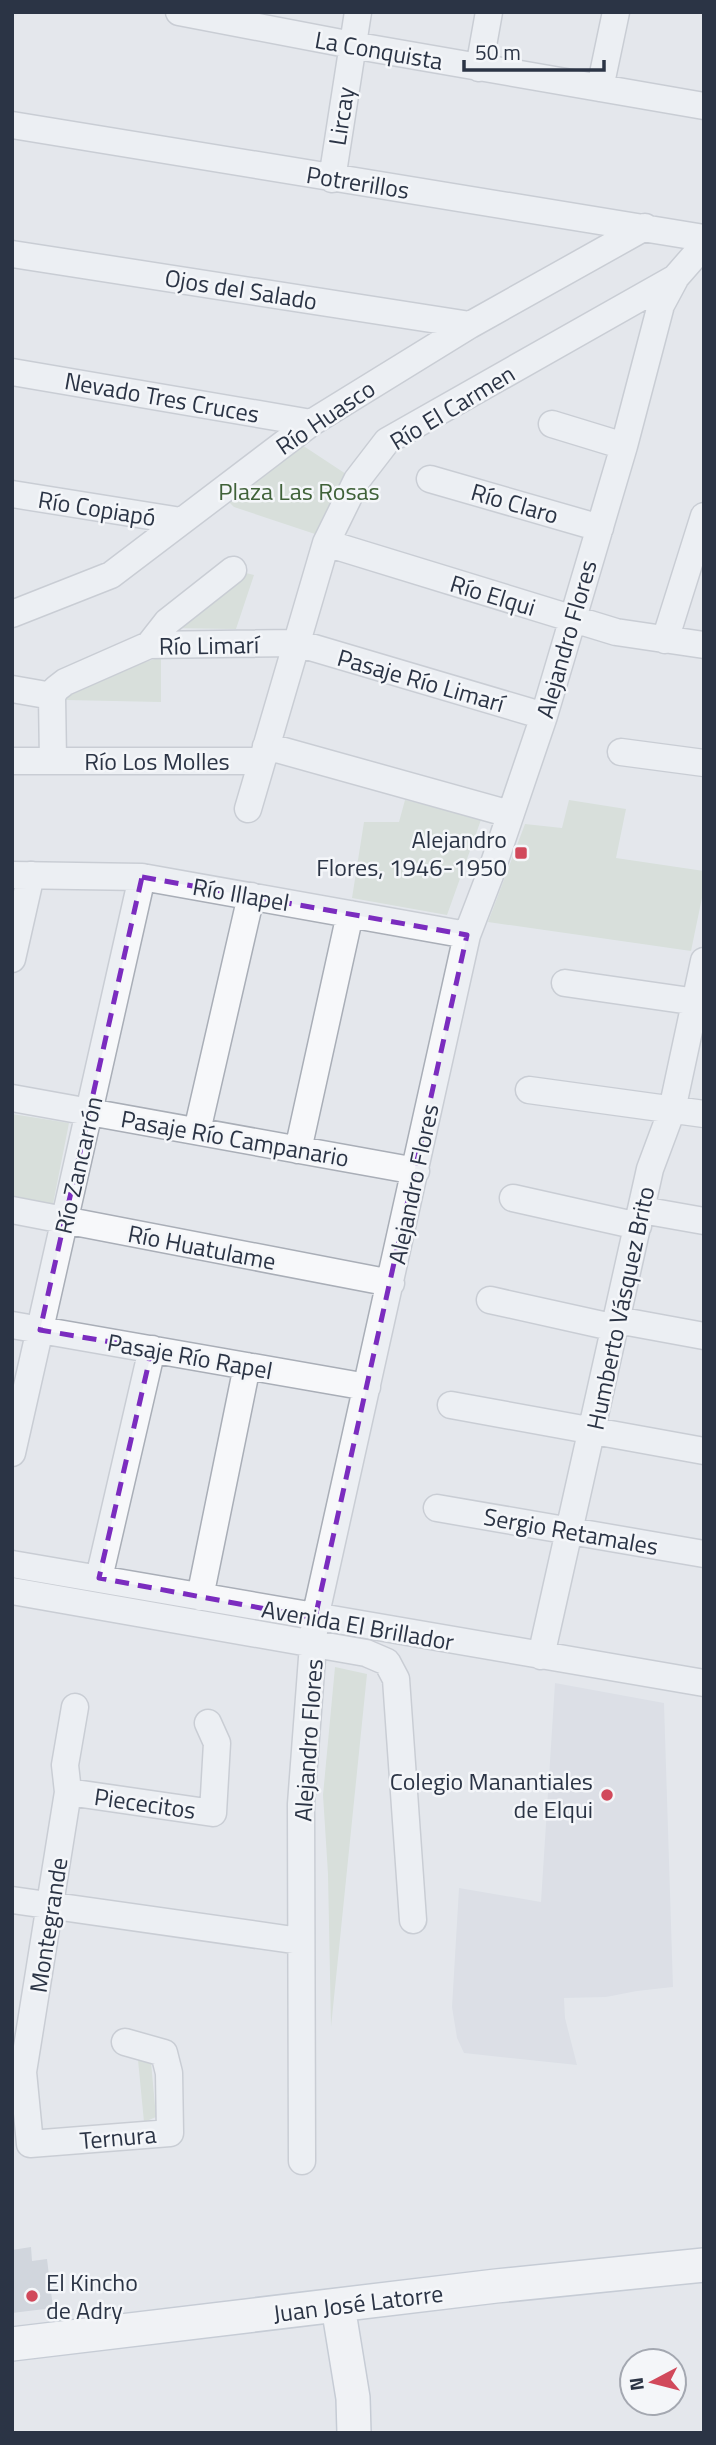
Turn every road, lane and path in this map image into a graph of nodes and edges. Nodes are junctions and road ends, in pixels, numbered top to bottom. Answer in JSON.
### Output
{"nodes":[{"id":1,"x":179,"y":12,"type":"edge"},
{"id":2,"x":358,"y":12,"type":"edge"},
{"id":3,"x":489,"y":12,"type":"edge"},
{"id":4,"x":616,"y":12,"type":"edge"},
{"id":5,"x":224,"y":16,"type":"edge"},
{"id":6,"x":352,"y":45,"type":"junction"},
{"id":7,"x":479,"y":68,"type":"junction"},
{"id":8,"x":600,"y":89,"type":"junction"},
{"id":9,"x":704,"y":106,"type":"edge"},
{"id":10,"x":12,"y":125,"type":"edge"},
{"id":11,"x":332,"y":179,"type":"junction"},
{"id":12,"x":645,"y":227,"type":"junction"},
{"id":13,"x":704,"y":238,"type":"edge"},
{"id":14,"x":704,"y":245,"type":"edge"},
{"id":15,"x":12,"y":254,"type":"edge"},
{"id":16,"x":676,"y":277,"type":"junction"},
{"id":17,"x":470,"y":325,"type":"junction"},
{"id":18,"x":12,"y":372,"type":"edge"},
{"id":19,"x":311,"y":423,"type":"junction"},
{"id":20,"x":552,"y":424,"type":"dead end"},
{"id":21,"x":624,"y":446,"type":"junction"},
{"id":22,"x":430,"y":479,"type":"dead end"},
{"id":23,"x":12,"y":494,"type":"edge"},
{"id":24,"x":181,"y":521,"type":"junction"},
{"id":25,"x":703,"y":522,"type":"edge"},
{"id":26,"x":600,"y":528,"type":"junction"},
{"id":27,"x":326,"y":543,"type":"junction"},
{"id":28,"x":233,"y":570,"type":"dead end"},
{"id":29,"x":12,"y":614,"type":"edge"},
{"id":30,"x":571,"y":618,"type":"junction"},
{"id":31,"x":665,"y":640,"type":"junction"},
{"id":32,"x":297,"y":643,"type":"junction"},
{"id":33,"x":149,"y":645,"type":"junction"},
{"id":34,"x":704,"y":645,"type":"edge"},
{"id":35,"x":12,"y":689,"type":"edge"},
{"id":36,"x":52,"y":696,"type":"junction"},
{"id":37,"x":544,"y":716,"type":"junction"},
{"id":38,"x":621,"y":752,"type":"dead end"},
{"id":39,"x":264,"y":753,"type":"junction"},
{"id":40,"x":12,"y":761,"type":"edge"},
{"id":41,"x":52,"y":761,"type":"junction"},
{"id":42,"x":704,"y":763,"type":"edge"},
{"id":43,"x":248,"y":809,"type":"dead end"},
{"id":44,"x":510,"y":814,"type":"junction"},
{"id":45,"x":22,"y":875,"type":"edge"},
{"id":46,"x":142,"y":877,"type":"junction"},
{"id":47,"x":251,"y":896,"type":"junction"},
{"id":48,"x":350,"y":914,"type":"junction"},
{"id":49,"x":467,"y":935,"type":"junction"},
{"id":50,"x":12,"y":959,"type":"edge"},
{"id":51,"x":704,"y":961,"type":"edge"},
{"id":52,"x":565,"y":983,"type":"dead end"},
{"id":53,"x":700,"y":1002,"type":"edge"},
{"id":54,"x":529,"y":1090,"type":"dead end"},
{"id":55,"x":12,"y":1098,"type":"edge"},
{"id":56,"x":672,"y":1110,"type":"junction"},
{"id":57,"x":90,"y":1112,"type":"junction"},
{"id":58,"x":704,"y":1114,"type":"edge"},
{"id":59,"x":197,"y":1131,"type":"junction"},
{"id":60,"x":298,"y":1150,"type":"junction"},
{"id":61,"x":416,"y":1171,"type":"junction"},
{"id":62,"x":513,"y":1198,"type":"dead end"},
{"id":63,"x":12,"y":1210,"type":"edge"},
{"id":64,"x":640,"y":1218,"type":"junction"},
{"id":65,"x":66,"y":1220,"type":"junction"},
{"id":66,"x":704,"y":1222,"type":"edge"},
{"id":67,"x":391,"y":1283,"type":"junction"},
{"id":68,"x":490,"y":1300,"type":"dead end"},
{"id":69,"x":617,"y":1324,"type":"junction"},
{"id":70,"x":12,"y":1325,"type":"edge"},
{"id":71,"x":40,"y":1330,"type":"junction"},
{"id":72,"x":704,"y":1336,"type":"edge"},
{"id":73,"x":152,"y":1349,"type":"junction"},
{"id":74,"x":247,"y":1366,"type":"junction"},
{"id":75,"x":367,"y":1387,"type":"junction"},
{"id":76,"x":451,"y":1405,"type":"dead end"},
{"id":77,"x":593,"y":1430,"type":"junction"},
{"id":78,"x":704,"y":1451,"type":"edge"},
{"id":79,"x":12,"y":1453,"type":"edge"},
{"id":80,"x":438,"y":1507,"type":"dead end"},
{"id":81,"x":570,"y":1531,"type":"junction"},
{"id":82,"x":704,"y":1554,"type":"edge"},
{"id":83,"x":12,"y":1564,"type":"edge"},
{"id":84,"x":99,"y":1578,"type":"junction"},
{"id":85,"x":12,"y":1591,"type":"edge"},
{"id":86,"x":200,"y":1597,"type":"junction"},
{"id":87,"x":315,"y":1630,"type":"junction"},
{"id":88,"x":541,"y":1656,"type":"junction"},
{"id":89,"x":704,"y":1684,"type":"edge"},
{"id":90,"x":75,"y":1707,"type":"dead end"},
{"id":91,"x":208,"y":1723,"type":"dead end"},
{"id":92,"x":68,"y":1792,"type":"junction"},
{"id":93,"x":12,"y":1900,"type":"edge"},
{"id":94,"x":51,"y":1907,"type":"junction"},
{"id":95,"x":414,"y":1920,"type":"dead end"},
{"id":96,"x":300,"y":1941,"type":"junction"},
{"id":97,"x":125,"y":2042,"type":"dead end"},
{"id":98,"x":30,"y":2144,"type":"joint"},
{"id":99,"x":303,"y":2161,"type":"dead end"},
{"id":100,"x":704,"y":2265,"type":"edge"},
{"id":101,"x":402,"y":2298,"type":"junction"},
{"id":102,"x":338,"y":2306,"type":"junction"},
{"id":103,"x":275,"y":2314,"type":"junction"},
{"id":104,"x":12,"y":2344,"type":"edge"},
{"id":105,"x":349,"y":2374,"type":"junction"},
{"id":106,"x":354,"y":2433,"type":"edge"}],
"edges":[{"from":1,"to":5,"type":"street","name":"La Conquista"},
{"from":2,"to":6,"type":"street","name":"Lircay"},
{"from":3,"to":7,"type":"street"},
{"from":4,"to":8,"type":"street"},
{"from":5,"to":6,"type":"street","name":"La Conquista"},
{"from":6,"to":7,"type":"street","name":"La Conquista"},
{"from":6,"to":11,"type":"street","name":"Lircay"},
{"from":7,"to":8,"type":"street","name":"La Conquista"},
{"from":8,"to":9,"type":"street","name":"La Conquista"},
{"from":10,"to":11,"type":"street","name":"Potrerillos"},
{"from":11,"to":12,"type":"street","name":"Potrerillos"},
{"from":12,"to":13,"type":"street","name":"Potrerillos"},
{"from":12,"to":17,"type":"street","name":"Río Huasco"},
{"from":14,"to":16,"type":"street","name":"Alejandro Flores"},
{"from":15,"to":17,"type":"street","name":"Ojos del Salado"},
{"from":16,"to":21,"type":"street","name":"Alejandro Flores"},
{"from":16,"to":27,"type":"street","name":"Río El Carmen"},
{"from":17,"to":19,"type":"street","name":"Río Huasco"},
{"from":18,"to":19,"type":"street","name":"Nevado Tres Cruces"},
{"from":19,"to":24,"type":"street","name":"Río Huasco"},
{"from":20,"to":21,"type":"street"},
{"from":21,"to":26,"type":"street","name":"Alejandro Flores"},
{"from":22,"to":26,"type":"street","name":"Río Claro"},
{"from":23,"to":24,"type":"street","name":"Río Copiapó"},
{"from":24,"to":29,"type":"street","name":"Río Huasco"},
{"from":25,"to":31,"type":"street"},
{"from":26,"to":30,"type":"street","name":"Alejandro Flores"},
{"from":27,"to":30,"type":"street","name":"Río Elqui"},
{"from":27,"to":32,"type":"street","name":"Río El Carmen"},
{"from":28,"to":33,"type":"street"},
{"from":30,"to":31,"type":"street","name":"Río Elqui"},
{"from":30,"to":37,"type":"street","name":"Alejandro Flores"},
{"from":31,"to":34,"type":"street","name":"Río Elqui"},
{"from":32,"to":33,"type":"street","name":"Río Limarí"},
{"from":32,"to":37,"type":"street","name":"Pasaje Río Limarí"},
{"from":32,"to":39,"type":"street","name":"Río El Carmen"},
{"from":33,"to":36,"type":"street","name":"Río Limarí"},
{"from":35,"to":36,"type":"street"},
{"from":36,"to":41,"type":"street"},
{"from":37,"to":44,"type":"street","name":"Alejandro Flores"},
{"from":38,"to":42,"type":"street"},
{"from":39,"to":41,"type":"street","name":"Río Los Molles"},
{"from":39,"to":43,"type":"street","name":"Río El Carmen"},
{"from":39,"to":44,"type":"street","name":"Río Los Molles"},
{"from":40,"to":41,"type":"street","name":"Río Los Molles"},
{"from":44,"to":49,"type":"street","name":"Alejandro Flores"},
{"from":45,"to":46,"type":"street","name":"Río Illapel"},
{"from":45,"to":50,"type":"street"},
{"from":46,"to":47,"type":"street","name":"Río Illapel"},
{"from":46,"to":57,"type":"street","name":"Río Zancarrón"},
{"from":47,"to":48,"type":"street","name":"Río Illapel"},
{"from":47,"to":59,"type":"street"},
{"from":48,"to":49,"type":"street","name":"Río Illapel"},
{"from":48,"to":60,"type":"street"},
{"from":49,"to":61,"type":"street","name":"Alejandro Flores"},
{"from":51,"to":53,"type":"street","name":"Humberto Vásquez Brito"},
{"from":52,"to":53,"type":"street"},
{"from":53,"to":56,"type":"street","name":"Humberto Vásquez Brito"},
{"from":54,"to":56,"type":"street"},
{"from":55,"to":57,"type":"street","name":"Pasaje Río Campanario"},
{"from":56,"to":58,"type":"street"},
{"from":56,"to":64,"type":"street","name":"Humberto Vásquez Brito"},
{"from":57,"to":59,"type":"street","name":"Pasaje Río Campanario"},
{"from":57,"to":65,"type":"street","name":"Río Zancarrón"},
{"from":59,"to":60,"type":"street","name":"Pasaje Río Campanario"},
{"from":60,"to":61,"type":"street","name":"Pasaje Río Campanario"},
{"from":61,"to":67,"type":"street","name":"Alejandro Flores"},
{"from":62,"to":64,"type":"street"},
{"from":63,"to":65,"type":"street","name":"Río Huatulame"},
{"from":64,"to":66,"type":"street"},
{"from":64,"to":69,"type":"street","name":"Humberto Vásquez Brito"},
{"from":65,"to":67,"type":"street","name":"Río Huatulame"},
{"from":65,"to":71,"type":"street","name":"Río Zancarrón"},
{"from":67,"to":75,"type":"street","name":"Alejandro Flores"},
{"from":68,"to":69,"type":"street"},
{"from":69,"to":72,"type":"street"},
{"from":69,"to":77,"type":"street","name":"Humberto Vásquez Brito"},
{"from":70,"to":71,"type":"street","name":"Pasaje Río Rapel"},
{"from":71,"to":73,"type":"street","name":"Pasaje Río Rapel"},
{"from":71,"to":79,"type":"street","name":"Río Zancarrón"},
{"from":73,"to":74,"type":"street","name":"Pasaje Río Rapel"},
{"from":73,"to":84,"type":"street"},
{"from":74,"to":75,"type":"street","name":"Pasaje Río Rapel"},
{"from":74,"to":86,"type":"street"},
{"from":75,"to":87,"type":"street","name":"Alejandro Flores"},
{"from":76,"to":77,"type":"street"},
{"from":77,"to":78,"type":"street"},
{"from":77,"to":81,"type":"street","name":"Humberto Vásquez Brito"},
{"from":80,"to":81,"type":"street","name":"Sergio Retamales"},
{"from":81,"to":82,"type":"street","name":"Sergio Retamales"},
{"from":81,"to":88,"type":"street","name":"Humberto Vásquez Brito"},
{"from":83,"to":84,"type":"street","name":"Avenida El Brillador"},
{"from":84,"to":86,"type":"street","name":"Avenida El Brillador"},
{"from":85,"to":87,"type":"street","name":"Avenida El Brillador"},
{"from":86,"to":87,"type":"street","name":"Avenida El Brillador"},
{"from":87,"to":88,"type":"street","name":"Avenida El Brillador"},
{"from":87,"to":95,"type":"street","name":"Avenida El Brillador"},
{"from":87,"to":96,"type":"street","name":"Alejandro Flores"},
{"from":88,"to":89,"type":"street","name":"Avenida El Brillador"},
{"from":90,"to":92,"type":"street","name":"Montegrande"},
{"from":91,"to":92,"type":"street","name":"Piececitos"},
{"from":92,"to":94,"type":"street","name":"Montegrande"},
{"from":93,"to":94,"type":"street"},
{"from":94,"to":96,"type":"street"},
{"from":94,"to":98,"type":"street","name":"Montegrande"},
{"from":96,"to":99,"type":"street","name":"Alejandro Flores"},
{"from":97,"to":98,"type":"street","name":"Ternura"},
{"from":100,"to":101,"type":"main road","name":"Juan José Latorre"},
{"from":101,"to":102,"type":"main road","name":"Juan José Latorre"},
{"from":101,"to":105,"type":"main road"},
{"from":102,"to":103,"type":"main road","name":"Juan José Latorre"},
{"from":102,"to":105,"type":"main road"},
{"from":103,"to":104,"type":"main road","name":"Juan José Latorre"},
{"from":103,"to":105,"type":"main road"},
{"from":105,"to":106,"type":"main road"}]}
